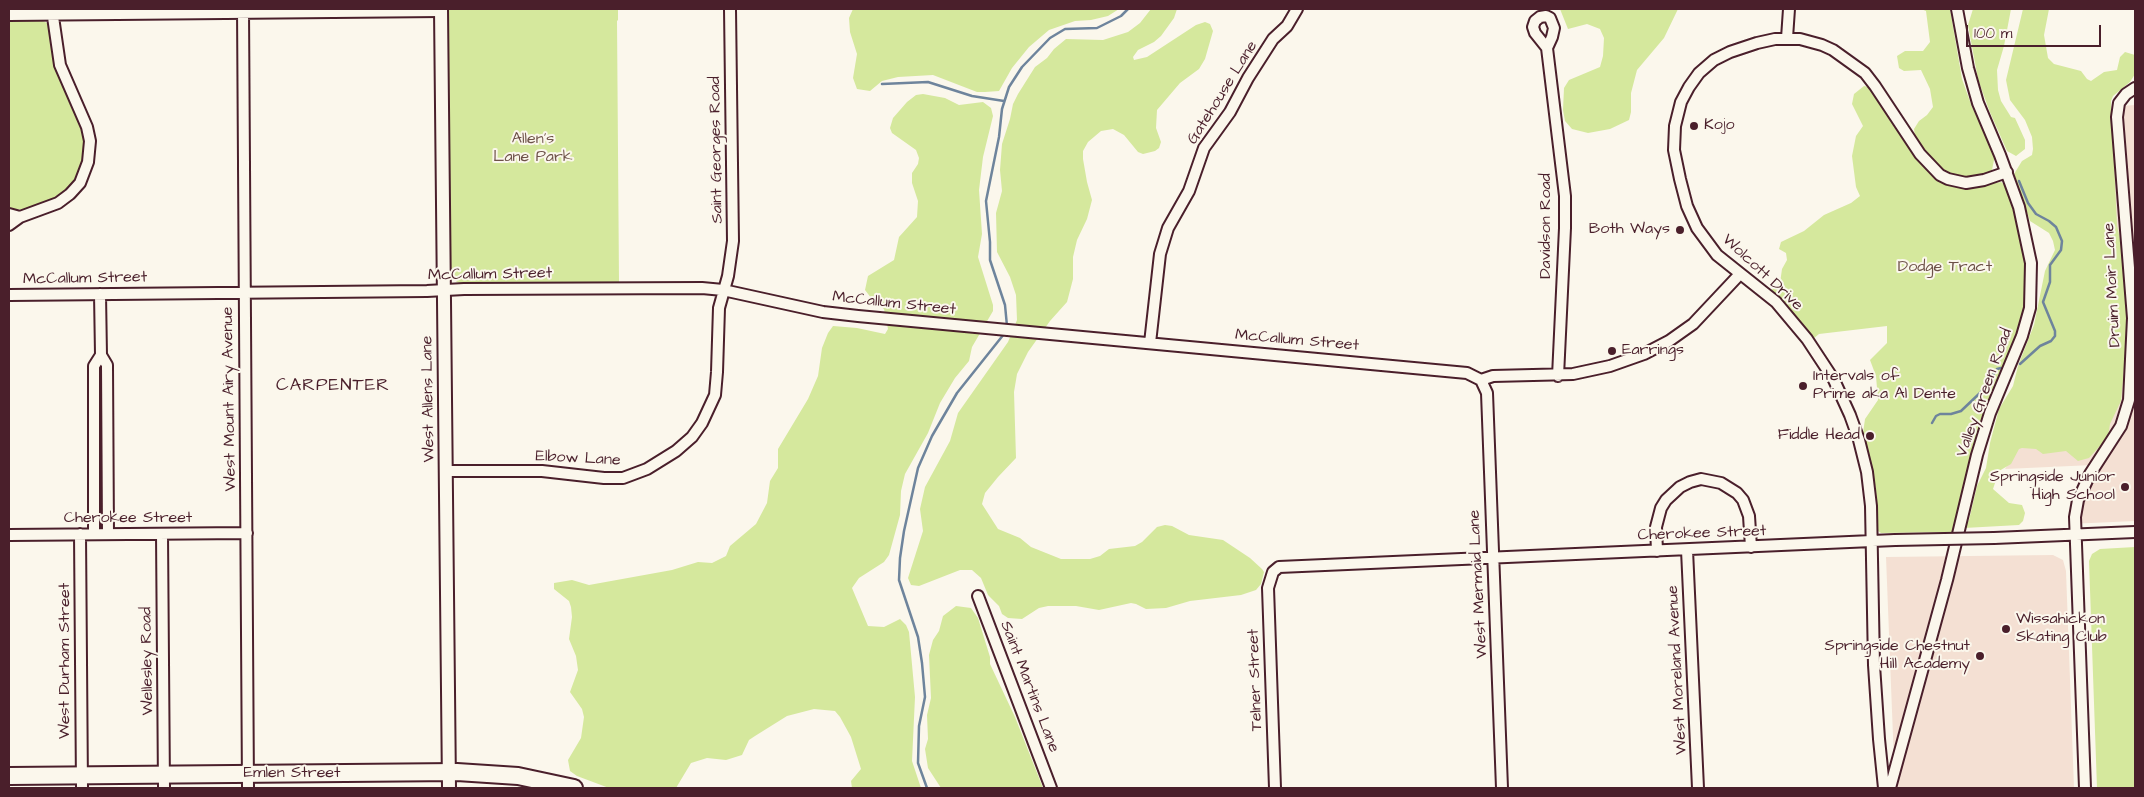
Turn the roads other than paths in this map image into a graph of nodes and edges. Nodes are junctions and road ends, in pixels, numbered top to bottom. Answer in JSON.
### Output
{"nodes":[{"id":1,"x":730,"y":9,"type":"edge"},
{"id":2,"x":1297,"y":9,"type":"edge"},
{"id":3,"x":1789,"y":9,"type":"edge"},
{"id":4,"x":1957,"y":9,"type":"edge"},
{"id":5,"x":441,"y":10,"type":"edge"},
{"id":6,"x":243,"y":11,"type":"edge"},
{"id":7,"x":52,"y":12,"type":"edge"},
{"id":8,"x":9,"y":15,"type":"edge"},
{"id":9,"x":1787,"y":38,"type":"junction"},
{"id":10,"x":1547,"y":48,"type":"dead end"},
{"id":11,"x":2135,"y":88,"type":"edge"},
{"id":12,"x":2007,"y":172,"type":"junction"},
{"id":13,"x":9,"y":214,"type":"edge"},
{"id":14,"x":20,"y":217,"type":"junction"},
{"id":15,"x":9,"y":225,"type":"edge"},
{"id":16,"x":1740,"y":274,"type":"junction"},
{"id":17,"x":445,"y":290,"type":"junction"},
{"id":18,"x":723,"y":290,"type":"junction"},
{"id":19,"x":244,"y":293,"type":"junction"},
{"id":20,"x":100,"y":294,"type":"junction"},
{"id":21,"x":9,"y":295,"type":"edge"},
{"id":22,"x":1150,"y":343,"type":"junction"},
{"id":23,"x":101,"y":355,"type":"junction"},
{"id":24,"x":1558,"y":376,"type":"junction"},
{"id":25,"x":1480,"y":380,"type":"junction"},
{"id":26,"x":446,"y":471,"type":"junction"},
{"id":27,"x":2135,"y":532,"type":"edge"},
{"id":28,"x":247,"y":533,"type":"junction"},
{"id":29,"x":80,"y":534,"type":"junction"},
{"id":30,"x":94,"y":534,"type":"junction"},
{"id":31,"x":108,"y":534,"type":"junction"},
{"id":32,"x":162,"y":534,"type":"junction"},
{"id":33,"x":9,"y":535,"type":"edge"},
{"id":34,"x":2074,"y":535,"type":"junction"},
{"id":35,"x":1872,"y":541,"type":"junction"},
{"id":36,"x":1752,"y":548,"type":"junction"},
{"id":37,"x":1688,"y":550,"type":"junction"},
{"id":38,"x":1657,"y":551,"type":"junction"},
{"id":39,"x":1492,"y":557,"type":"junction"},
{"id":40,"x":1273,"y":572,"type":"joint"},
{"id":41,"x":978,"y":596,"type":"dead end"},
{"id":42,"x":9,"y":776,"type":"edge"},
{"id":43,"x":449,"y":780,"type":"edge"},
{"id":44,"x":248,"y":781,"type":"edge"},
{"id":45,"x":82,"y":782,"type":"edge"},
{"id":46,"x":164,"y":782,"type":"edge"},
{"id":47,"x":574,"y":788,"type":"edge"},
{"id":48,"x":1051,"y":788,"type":"edge"},
{"id":49,"x":1275,"y":788,"type":"edge"},
{"id":50,"x":1502,"y":788,"type":"edge"},
{"id":51,"x":1698,"y":788,"type":"edge"},
{"id":52,"x":1884,"y":788,"type":"edge"},
{"id":53,"x":1890,"y":788,"type":"edge"},
{"id":54,"x":2085,"y":788,"type":"edge"}],
"edges":[{"from":1,"to":18,"type":"street","name":"Saint Georges Road"},
{"from":2,"to":22,"type":"street","name":"Gatehouse Lane"},
{"from":3,"to":9,"type":"street"},
{"from":4,"to":12,"type":"street","name":"Valley Green Road"},
{"from":5,"to":6,"type":"street"},
{"from":5,"to":17,"type":"street","name":"West Allens Lane"},
{"from":6,"to":7,"type":"street"},
{"from":6,"to":19,"type":"street","name":"West Mount Airy Avenue"},
{"from":7,"to":8,"type":"street"},
{"from":7,"to":14,"type":"street"},
{"from":9,"to":12,"type":"street","name":"Wolcott Drive"},
{"from":9,"to":16,"type":"street","name":"Wolcott Drive"},
{"from":10,"to":24,"type":"street","name":"Davidson Road"},
{"from":11,"to":34,"type":"street","name":"Druim Moir Lane"},
{"from":12,"to":53,"type":"street","name":"Valley Green Road"},
{"from":13,"to":14,"type":"street"},
{"from":14,"to":15,"type":"street"},
{"from":16,"to":24,"type":"street","name":"McCallum Street"},
{"from":16,"to":35,"type":"street","name":"Wolcott Drive"},
{"from":17,"to":18,"type":"street","name":"McCallum Street"},
{"from":17,"to":19,"type":"street","name":"McCallum Street"},
{"from":17,"to":26,"type":"street","name":"West Allens Lane"},
{"from":18,"to":22,"type":"street","name":"McCallum Street"},
{"from":18,"to":26,"type":"street","name":"Elbow Lane"},
{"from":19,"to":20,"type":"street","name":"McCallum Street"},
{"from":19,"to":28,"type":"street","name":"West Mount Airy Avenue"},
{"from":20,"to":21,"type":"street","name":"McCallum Street"},
{"from":20,"to":23,"type":"street"},
{"from":22,"to":25,"type":"street","name":"McCallum Street"},
{"from":23,"to":30,"type":"street"},
{"from":23,"to":31,"type":"street"},
{"from":24,"to":25,"type":"street","name":"McCallum Street"},
{"from":25,"to":39,"type":"street","name":"West Mermaid Lane"},
{"from":26,"to":43,"type":"street","name":"West Allens Lane"},
{"from":27,"to":34,"type":"street","name":"Cherokee Street"},
{"from":28,"to":32,"type":"street","name":"Cherokee Street"},
{"from":28,"to":44,"type":"street","name":"West Mount Airy Avenue"},
{"from":29,"to":30,"type":"street","name":"Cherokee Street"},
{"from":29,"to":33,"type":"street","name":"Cherokee Street"},
{"from":29,"to":45,"type":"street","name":"West Durham Street"},
{"from":30,"to":31,"type":"street","name":"Cherokee Street"},
{"from":31,"to":32,"type":"street","name":"Cherokee Street"},
{"from":32,"to":46,"type":"street","name":"Wellesley Road"},
{"from":34,"to":35,"type":"street","name":"Cherokee Street","bridge":true},
{"from":34,"to":54,"type":"street","name":"Druim Moir Lane"},
{"from":35,"to":36,"type":"street","name":"Cherokee Street"},
{"from":35,"to":52,"type":"street","name":"Wolcott Drive"},
{"from":36,"to":37,"type":"street","name":"Cherokee Street"},
{"from":36,"to":38,"type":"street"},
{"from":37,"to":38,"type":"street","name":"Cherokee Street"},
{"from":37,"to":51,"type":"street","name":"West Moreland Avenue"},
{"from":38,"to":39,"type":"street","name":"Cherokee Street"},
{"from":39,"to":40,"type":"street","name":"Cherokee Street"},
{"from":39,"to":50,"type":"street","name":"West Mermaid Lane"},
{"from":40,"to":49,"type":"street","name":"Telner Street"},
{"from":41,"to":48,"type":"street","name":"Saint Martins Lane"},
{"from":42,"to":45,"type":"main road","name":"Emlen Street"},
{"from":43,"to":44,"type":"main road","name":"Emlen Street"},
{"from":43,"to":47,"type":"main road","name":"Emlen Street"},
{"from":44,"to":46,"type":"main road","name":"Emlen Street"},
{"from":45,"to":46,"type":"main road","name":"Emlen Street"}]}
